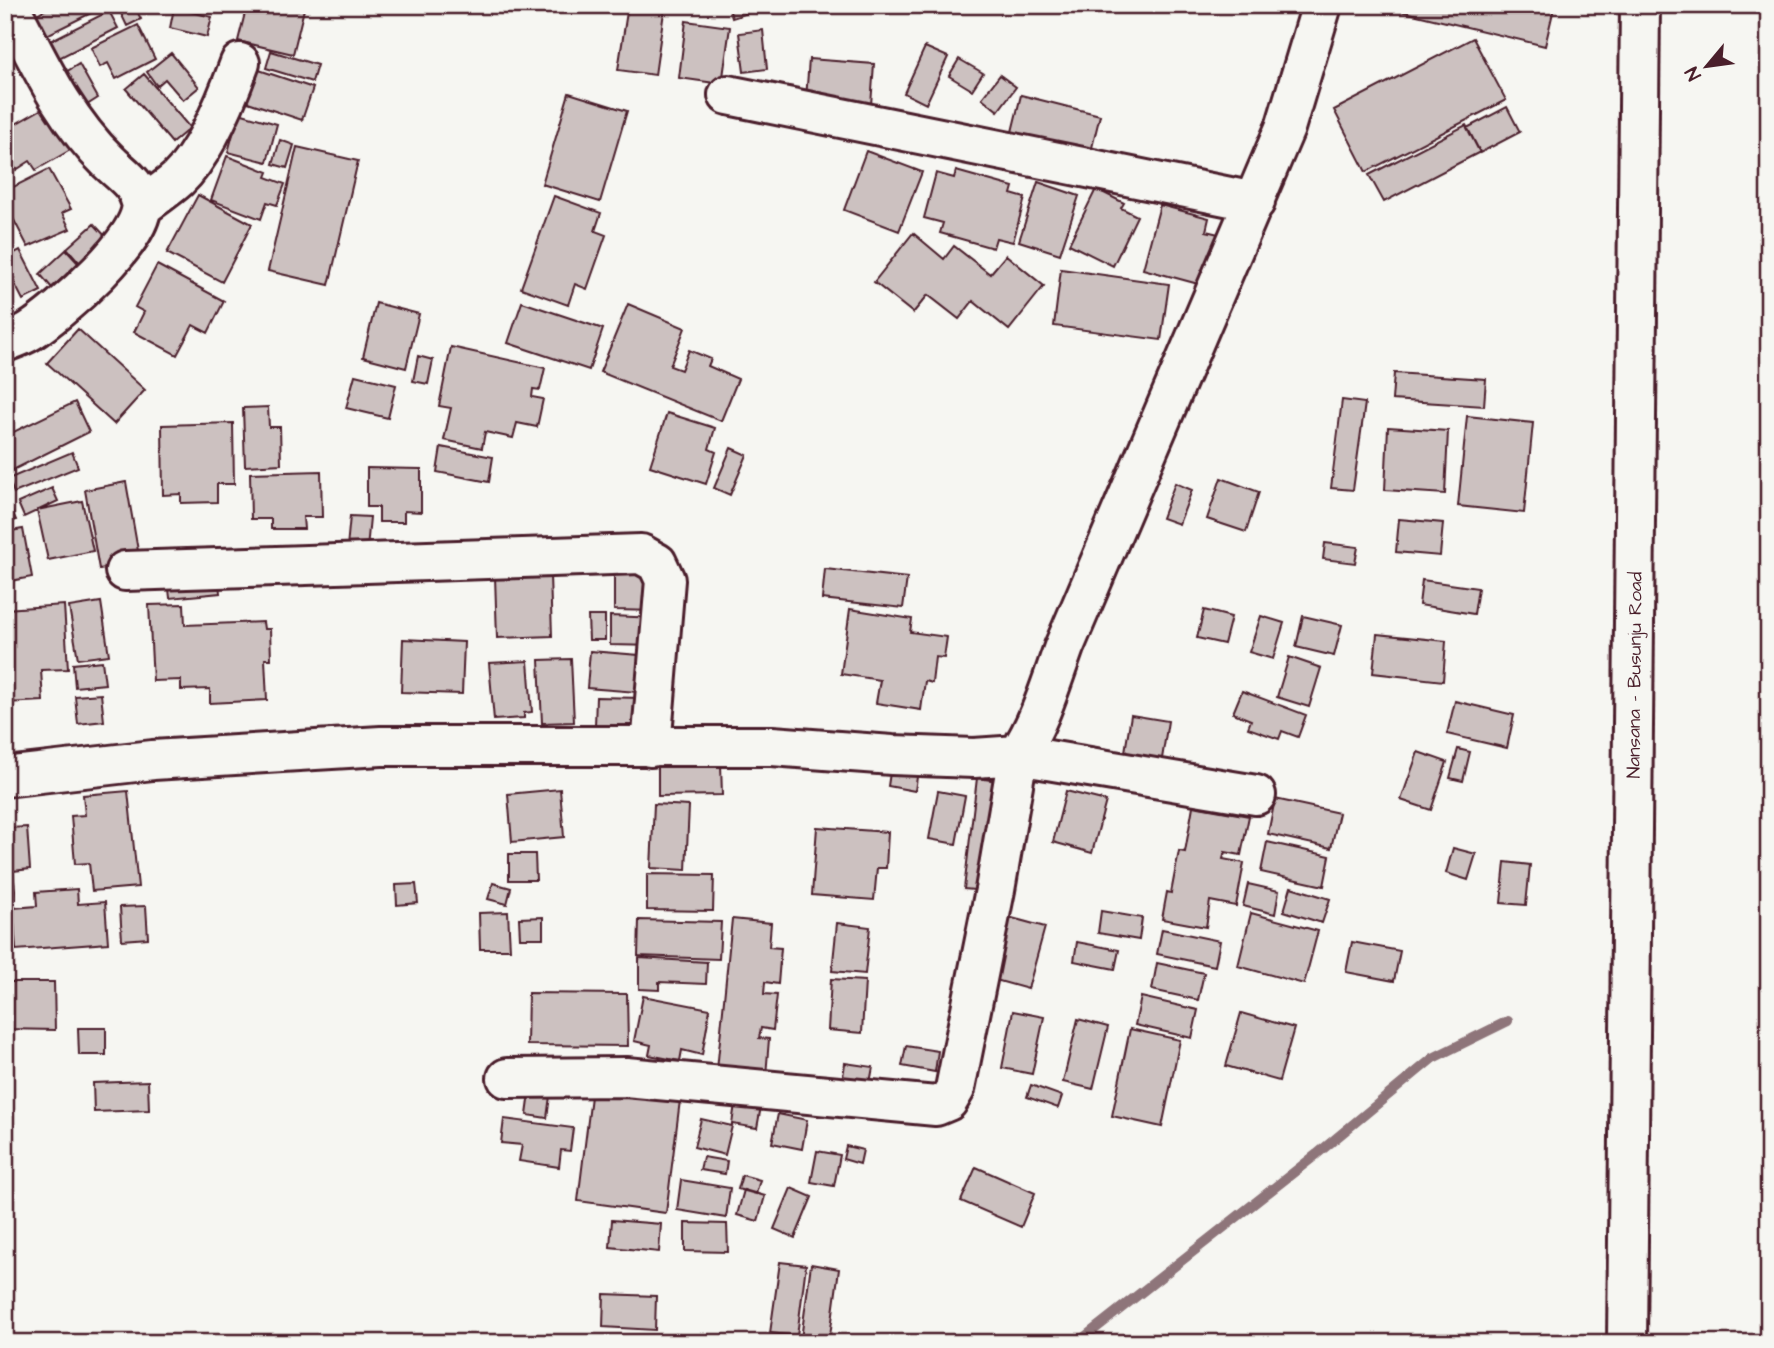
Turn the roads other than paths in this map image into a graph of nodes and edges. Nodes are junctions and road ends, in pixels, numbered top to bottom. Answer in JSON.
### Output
{"nodes":[{"id":1,"x":9,"y":5,"type":"edge"},
{"id":2,"x":1322,"y":5,"type":"edge"},
{"id":3,"x":1640,"y":5,"type":"edge"},
{"id":4,"x":240,"y":64,"type":"dead end"},
{"id":5,"x":728,"y":95,"type":"dead end"},
{"id":6,"x":1255,"y":202,"type":"junction"},
{"id":7,"x":142,"y":206,"type":"junction"},
{"id":8,"x":5,"y":342,"type":"edge"},
{"id":9,"x":125,"y":571,"type":"dead end"},
{"id":10,"x":651,"y":747,"type":"junction"},
{"id":11,"x":1018,"y":755,"type":"junction"},
{"id":12,"x":5,"y":777,"type":"edge"},
{"id":13,"x":1256,"y":795,"type":"dead end"},
{"id":14,"x":507,"y":1078,"type":"dead end"},
{"id":15,"x":1627,"y":1343,"type":"edge"}],
"edges":[{"from":1,"to":7,"type":"street"},
{"from":2,"to":6,"type":"street"},
{"from":3,"to":15,"type":"street","name":"Nansana - Busunju Road"},
{"from":4,"to":7,"type":"street"},
{"from":5,"to":6,"type":"street"},
{"from":6,"to":11,"type":"street"},
{"from":7,"to":8,"type":"street"},
{"from":9,"to":10,"type":"street"},
{"from":10,"to":11,"type":"street"},
{"from":10,"to":12,"type":"street"},
{"from":11,"to":13,"type":"street"},
{"from":11,"to":14,"type":"street"}]}
